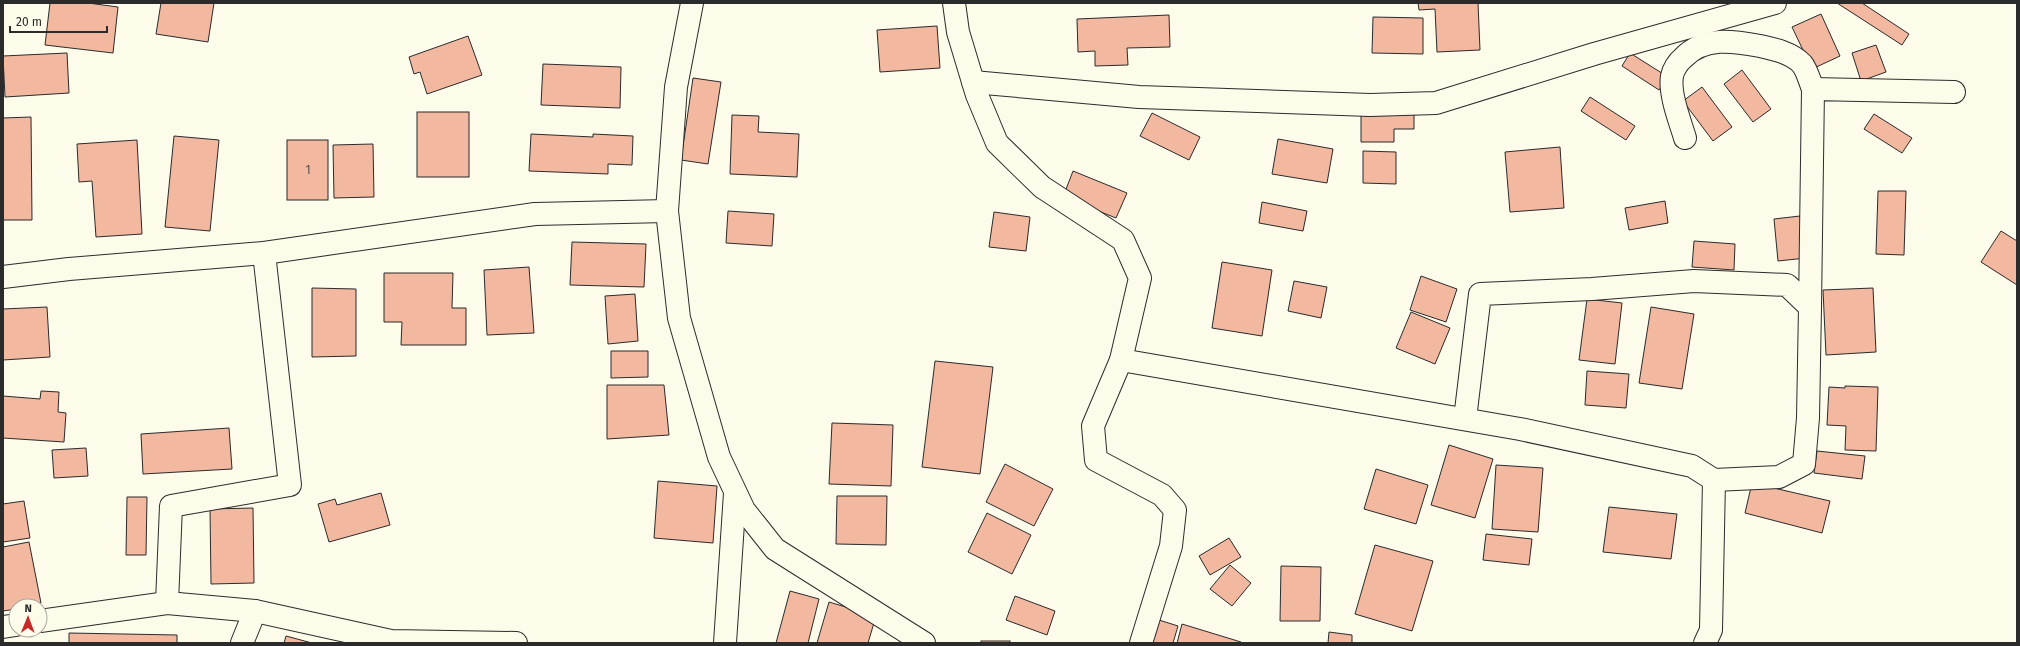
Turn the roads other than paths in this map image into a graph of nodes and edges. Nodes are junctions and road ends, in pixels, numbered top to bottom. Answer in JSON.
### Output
{"nodes":[{"id":1,"x":692,"y":3,"type":"edge"},
{"id":2,"x":954,"y":3,"type":"edge"},
{"id":3,"x":1775,"y":3,"type":"edge"},
{"id":4,"x":973,"y":82,"type":"junction"},
{"id":5,"x":1813,"y":89,"type":"junction"},
{"id":6,"x":1954,"y":92,"type":"dead end"},
{"id":7,"x":1685,"y":138,"type":"dead end"},
{"id":8,"x":667,"y":211,"type":"junction"},
{"id":9,"x":264,"y":253,"type":"junction"},
{"id":10,"x":3,"y":277,"type":"edge"},
{"id":11,"x":1810,"y":306,"type":"junction"},
{"id":12,"x":1121,"y":360,"type":"junction"},
{"id":13,"x":1465,"y":419,"type":"junction"},
{"id":14,"x":1714,"y":480,"type":"junction"},
{"id":15,"x":735,"y":491,"type":"junction"},
{"id":16,"x":167,"y":603,"type":"junction"},
{"id":17,"x":255,"y":612,"type":"junction"},
{"id":18,"x":48,"y":620,"type":"edge"},
{"id":19,"x":242,"y":643,"type":"edge"},
{"id":20,"x":516,"y":643,"type":"edge"},
{"id":21,"x":724,"y":643,"type":"edge"},
{"id":22,"x":924,"y":643,"type":"edge"},
{"id":23,"x":1141,"y":643,"type":"edge"},
{"id":24,"x":1705,"y":643,"type":"edge"}],
"edges":[{"from":1,"to":8,"type":"street"},
{"from":2,"to":4,"type":"street"},
{"from":3,"to":4,"type":"street"},
{"from":4,"to":12,"type":"street"},
{"from":5,"to":6,"type":"street"},
{"from":5,"to":7,"type":"street"},
{"from":5,"to":11,"type":"street"},
{"from":8,"to":9,"type":"street"},
{"from":8,"to":15,"type":"street"},
{"from":9,"to":10,"type":"street"},
{"from":9,"to":16,"type":"street"},
{"from":11,"to":13,"type":"street"},
{"from":11,"to":14,"type":"street"},
{"from":12,"to":13,"type":"street"},
{"from":12,"to":23,"type":"street"},
{"from":13,"to":14,"type":"street"},
{"from":14,"to":24,"type":"street"},
{"from":15,"to":21,"type":"street"},
{"from":15,"to":22,"type":"street"},
{"from":16,"to":17,"type":"street"},
{"from":16,"to":18,"type":"street"},
{"from":17,"to":19,"type":"street"},
{"from":17,"to":20,"type":"street"}]}
